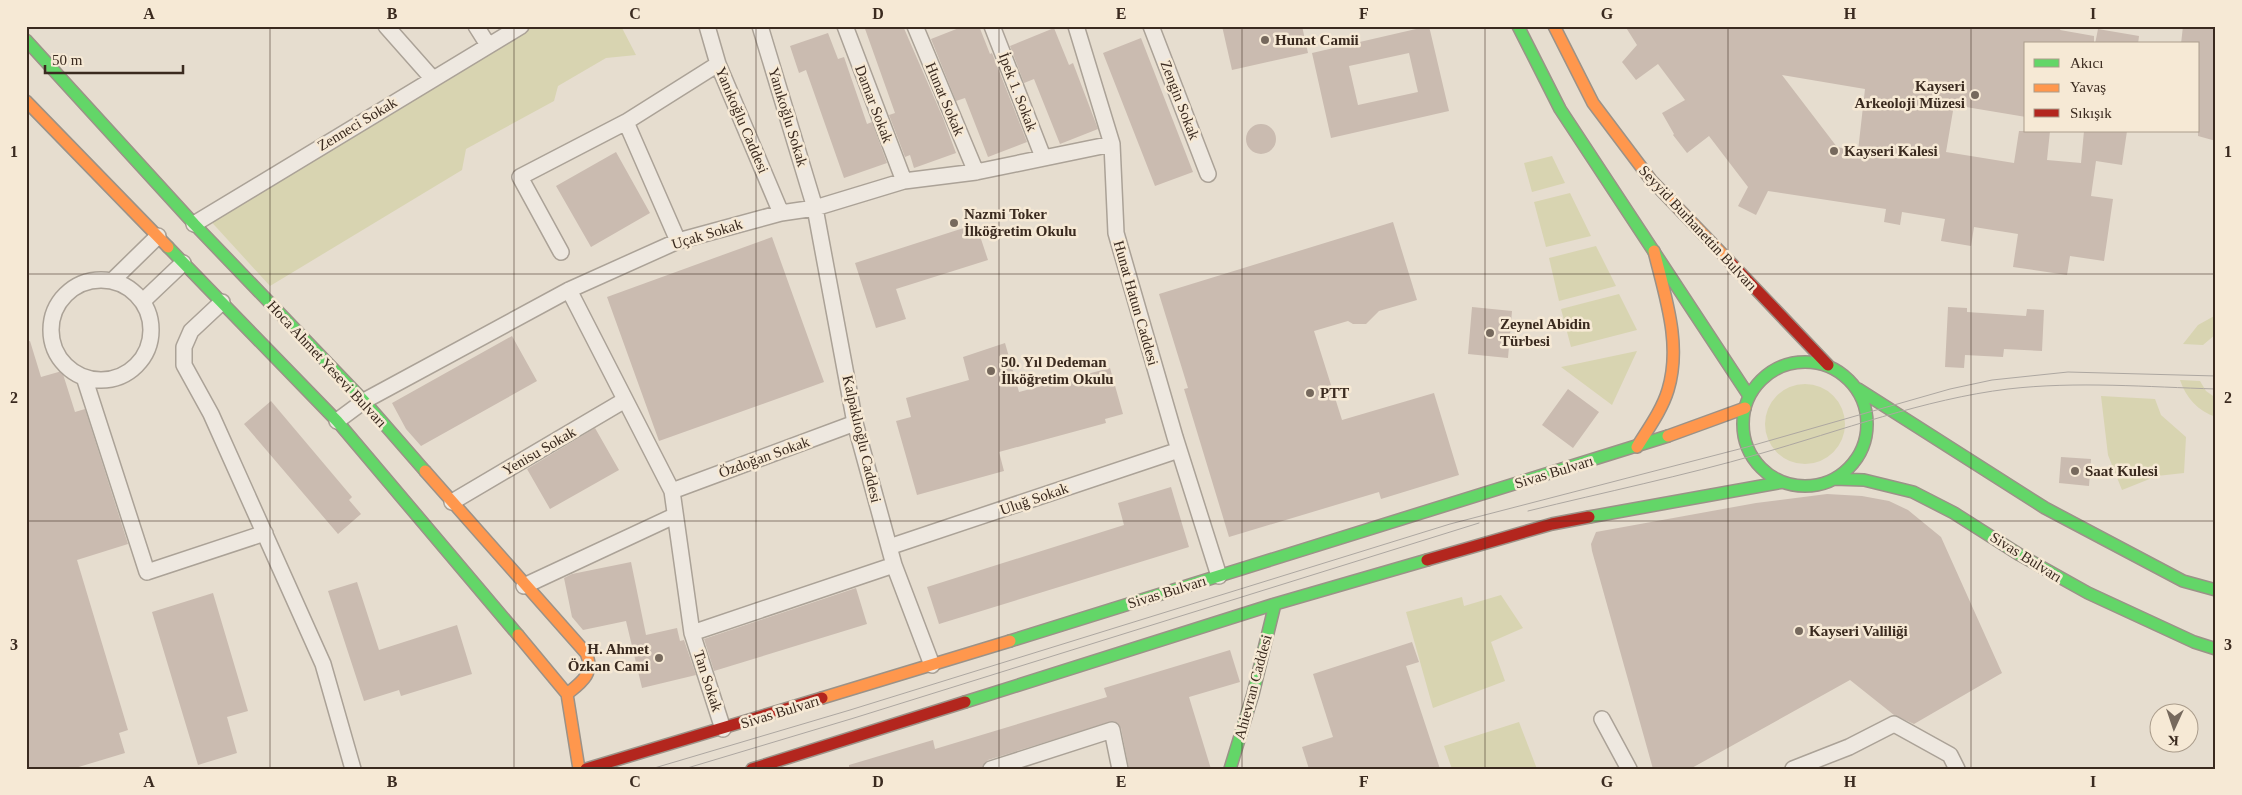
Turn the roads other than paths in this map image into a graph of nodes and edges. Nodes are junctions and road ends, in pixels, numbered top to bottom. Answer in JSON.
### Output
{"nodes":[{"id":1,"x":386,"y":26,"type":"edge"},
{"id":2,"x":476,"y":26,"type":"edge"},
{"id":3,"x":521,"y":26,"type":"edge"},
{"id":4,"x":707,"y":26,"type":"edge"},
{"id":5,"x":760,"y":26,"type":"edge"},
{"id":6,"x":844,"y":26,"type":"edge"},
{"id":7,"x":914,"y":26,"type":"edge"},
{"id":8,"x":992,"y":26,"type":"edge"},
{"id":9,"x":1076,"y":26,"type":"edge"},
{"id":10,"x":1151,"y":26,"type":"edge"},
{"id":11,"x":1518,"y":26,"type":"edge"},
{"id":12,"x":1554,"y":26,"type":"edge"},
{"id":13,"x":26,"y":40,"type":"edge"},
{"id":14,"x":488,"y":45,"type":"junction"},
{"id":15,"x":718,"y":64,"type":"junction"},
{"id":16,"x":432,"y":78,"type":"junction"},
{"id":17,"x":26,"y":101,"type":"edge"},
{"id":18,"x":626,"y":122,"type":"junction"},
{"id":19,"x":1112,"y":144,"type":"junction"},
{"id":20,"x":1043,"y":157,"type":"junction"},
{"id":21,"x":976,"y":172,"type":"junction"},
{"id":22,"x":1208,"y":174,"type":"dead end"},
{"id":23,"x":904,"y":181,"type":"junction"},
{"id":24,"x":815,"y":208,"type":"junction"},
{"id":25,"x":781,"y":213,"type":"junction"},
{"id":26,"x":194,"y":224,"type":"junction"},
{"id":27,"x":158,"y":236,"type":"junction"},
{"id":28,"x":678,"y":241,"type":"junction"},
{"id":29,"x":1654,"y":251,"type":"junction"},
{"id":30,"x":561,"y":252,"type":"dead end"},
{"id":31,"x":183,"y":263,"type":"junction"},
{"id":32,"x":112,"y":281,"type":"junction"},
{"id":33,"x":569,"y":290,"type":"junction"},
{"id":34,"x":143,"y":302,"type":"junction"},
{"id":35,"x":222,"y":302,"type":"junction"},
{"id":36,"x":1828,"y":365,"type":"junction"},
{"id":37,"x":84,"y":377,"type":"junction"},
{"id":38,"x":1858,"y":390,"type":"junction"},
{"id":39,"x":1749,"y":396,"type":"junction"},
{"id":40,"x":625,"y":400,"type":"junction"},
{"id":41,"x":364,"y":401,"type":"junction"},
{"id":42,"x":1745,"y":408,"type":"junction"},
{"id":43,"x":337,"y":421,"type":"junction"},
{"id":44,"x":856,"y":423,"type":"junction"},
{"id":45,"x":1637,"y":447,"type":"junction"},
{"id":46,"x":1179,"y":450,"type":"junction"},
{"id":47,"x":1834,"y":479,"type":"junction"},
{"id":48,"x":1783,"y":482,"type":"junction"},
{"id":49,"x":672,"y":491,"type":"junction"},
{"id":50,"x":452,"y":502,"type":"junction"},
{"id":51,"x":674,"y":516,"type":"junction"},
{"id":52,"x":265,"y":534,"type":"junction"},
{"id":53,"x":889,"y":547,"type":"junction"},
{"id":54,"x":894,"y":565,"type":"junction"},
{"id":55,"x":1220,"y":576,"type":"junction"},
{"id":56,"x":524,"y":586,"type":"junction"},
{"id":57,"x":2216,"y":590,"type":"edge"},
{"id":58,"x":1275,"y":604,"type":"junction"},
{"id":59,"x":692,"y":633,"type":"junction"},
{"id":60,"x":2216,"y":649,"type":"edge"},
{"id":61,"x":932,"y":665,"type":"junction"},
{"id":62,"x":567,"y":694,"type":"junction"},
{"id":63,"x":1602,"y":719,"type":"dead end"},
{"id":64,"x":723,"y":729,"type":"junction"},
{"id":65,"x":774,"y":766,"type":"edge"},
{"id":66,"x":353,"y":769,"type":"edge"},
{"id":67,"x":579,"y":769,"type":"edge"},
{"id":68,"x":586,"y":769,"type":"edge"},
{"id":69,"x":752,"y":769,"type":"edge"},
{"id":70,"x":991,"y":769,"type":"edge"},
{"id":71,"x":1120,"y":769,"type":"edge"},
{"id":72,"x":1230,"y":769,"type":"edge"},
{"id":73,"x":1629,"y":769,"type":"edge"},
{"id":74,"x":1793,"y":769,"type":"edge"},
{"id":75,"x":1957,"y":769,"type":"edge"}],
"edges":[{"from":1,"to":16,"type":"street"},
{"from":2,"to":14,"type":"street"},
{"from":3,"to":14,"type":"street","name":"Zenneci Sokak"},
{"from":4,"to":15,"type":"street","name":"Yanıkoğlu Caddesi"},
{"from":5,"to":24,"type":"street","name":"Yanıkoğlu Sokak"},
{"from":6,"to":23,"type":"street","name":"Damar Sokak"},
{"from":7,"to":21,"type":"street","name":"Hunat Sokak"},
{"from":8,"to":20,"type":"street","name":"İpek 1. Sokak"},
{"from":9,"to":19,"type":"street","name":"Hunat Hatun Caddesi"},
{"from":10,"to":22,"type":"street","name":"Zengin Sokak"},
{"from":11,"to":29,"type":"main road"},
{"from":12,"to":36,"type":"main road","name":"Seyyid Burhanettin Bulvarı"},
{"from":13,"to":26,"type":"main road","name":"Hoca Ahmet Yesevi Bulvarı"},
{"from":14,"to":16,"type":"street","name":"Zenneci Sokak"},
{"from":15,"to":18,"type":"street"},
{"from":15,"to":25,"type":"street","name":"Yanıkoğlu Caddesi"},
{"from":16,"to":26,"type":"street","name":"Zenneci Sokak"},
{"from":17,"to":27,"type":"main road","name":"Hoca Ahmet Yesevi Bulvarı"},
{"from":18,"to":28,"type":"street"},
{"from":18,"to":30,"type":"street"},
{"from":19,"to":20,"type":"street","name":"Uçak Sokak"},
{"from":19,"to":46,"type":"street","name":"Hunat Hatun Caddesi"},
{"from":20,"to":21,"type":"street","name":"Uçak Sokak"},
{"from":21,"to":23,"type":"street","name":"Uçak Sokak"},
{"from":23,"to":24,"type":"street","name":"Uçak Sokak"},
{"from":24,"to":25,"type":"street","name":"Uçak Sokak"},
{"from":24,"to":44,"type":"street","name":"Kalpaklıoğlu Caddesi"},
{"from":25,"to":28,"type":"street","name":"Uçak Sokak"},
{"from":26,"to":41,"type":"main road","name":"Hoca Ahmet Yesevi Bulvarı"},
{"from":27,"to":31,"type":"main road","name":"Hoca Ahmet Yesevi Bulvarı"},
{"from":27,"to":32,"type":"street"},
{"from":28,"to":33,"type":"street","name":"Uçak Sokak"},
{"from":29,"to":39,"type":"main road"},
{"from":29,"to":45,"type":"main road"},
{"from":31,"to":34,"type":"street"},
{"from":31,"to":35,"type":"main road","name":"Hoca Ahmet Yesevi Bulvarı"},
{"from":32,"to":34,"type":"street"},
{"from":32,"to":37,"type":"street"},
{"from":33,"to":40,"type":"street"},
{"from":33,"to":41,"type":"street","name":"Uçak Sokak"},
{"from":34,"to":37,"type":"street"},
{"from":35,"to":43,"type":"main road","name":"Hoca Ahmet Yesevi Bulvarı"},
{"from":35,"to":52,"type":"street"},
{"from":36,"to":38,"type":"main road"},
{"from":36,"to":39,"type":"main road"},
{"from":37,"to":52,"type":"street"},
{"from":38,"to":47,"type":"main road"},
{"from":38,"to":57,"type":"main road"},
{"from":39,"to":42,"type":"main road"},
{"from":40,"to":49,"type":"street"},
{"from":40,"to":50,"type":"street","name":"Yenisu Sokak"},
{"from":41,"to":43,"type":"street","name":"Uçak Sokak"},
{"from":41,"to":50,"type":"main road","name":"Hoca Ahmet Yesevi Bulvarı"},
{"from":42,"to":45,"type":"main road","name":"Sivas Bulvarı"},
{"from":42,"to":48,"type":"main road"},
{"from":43,"to":62,"type":"main road","name":"Hoca Ahmet Yesevi Bulvarı"},
{"from":44,"to":49,"type":"street","name":"Özdoğan Sokak"},
{"from":44,"to":53,"type":"street","name":"Kalpaklıoğlu Caddesi"},
{"from":45,"to":55,"type":"main road","name":"Sivas Bulvarı"},
{"from":46,"to":53,"type":"street","name":"Uluğ Sokak"},
{"from":46,"to":55,"type":"street","name":"Hunat Hatun Caddesi"},
{"from":47,"to":48,"type":"main road"},
{"from":47,"to":60,"type":"main road","name":"Sivas Bulvarı"},
{"from":48,"to":58,"type":"main road"},
{"from":49,"to":51,"type":"street","name":"Tan Sokak"},
{"from":50,"to":56,"type":"main road","name":"Hoca Ahmet Yesevi Bulvarı"},
{"from":51,"to":56,"type":"street"},
{"from":51,"to":59,"type":"street","name":"Tan Sokak"},
{"from":52,"to":66,"type":"street"},
{"from":53,"to":54,"type":"street","name":"Kalpaklıoğlu Caddesi"},
{"from":54,"to":59,"type":"street"},
{"from":54,"to":61,"type":"street","name":"Kalpaklıoğlu Caddesi"},
{"from":55,"to":61,"type":"main road","name":"Sivas Bulvarı"},
{"from":56,"to":62,"type":"main road","name":"Hoca Ahmet Yesevi Bulvarı"},
{"from":58,"to":65,"type":"main road"},
{"from":58,"to":72,"type":"main road","name":"Ahievran Caddesi"},
{"from":59,"to":64,"type":"street","name":"Tan Sokak"},
{"from":61,"to":64,"type":"main road","name":"Sivas Bulvarı"},
{"from":62,"to":67,"type":"main road"},
{"from":63,"to":73,"type":"street"},
{"from":64,"to":68,"type":"main road","name":"Sivas Bulvarı"},
{"from":65,"to":69,"type":"main road"},
{"from":70,"to":71,"type":"street"},
{"from":74,"to":75,"type":"street"}]}
